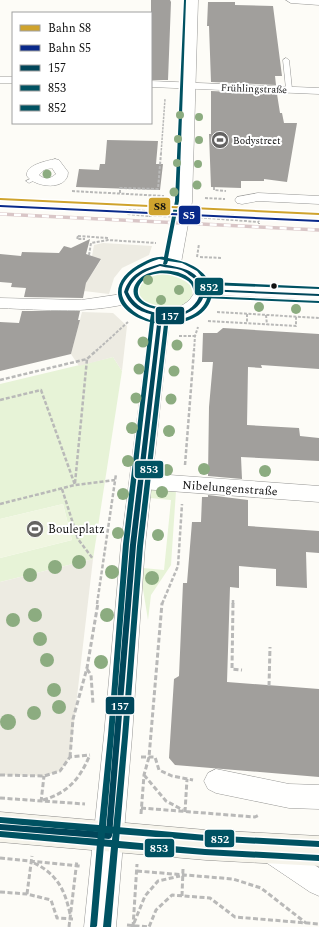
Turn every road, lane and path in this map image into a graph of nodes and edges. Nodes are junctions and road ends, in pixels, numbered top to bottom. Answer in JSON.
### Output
{"nodes":[{"id":1,"x":192,"y":0,"type":"edge"},
{"id":2,"x":296,"y":0,"type":"edge"},
{"id":3,"x":319,"y":2,"type":"edge"},
{"id":4,"x":286,"y":60,"type":"dead end"},
{"id":5,"x":0,"y":80,"type":"edge"},
{"id":6,"x":12,"y":80,"type":"edge"},
{"id":7,"x":152,"y":84,"type":"edge"},
{"id":8,"x":189,"y":86,"type":"junction"},
{"id":9,"x":289,"y":89,"type":"junction"},
{"id":10,"x":319,"y":91,"type":"edge"},
{"id":11,"x":165,"y":103,"type":"dead end"},
{"id":12,"x":298,"y":188,"type":"dead end"},
{"id":13,"x":73,"y":191,"type":"dead end"},
{"id":14,"x":120,"y":193,"type":"junction"},
{"id":15,"x":157,"y":195,"type":"dead end"},
{"id":16,"x":205,"y":198,"type":"dead end"},
{"id":17,"x":216,"y":199,"type":"dead end"},
{"id":18,"x":242,"y":200,"type":"dead end"},
{"id":19,"x":315,"y":200,"type":"edge"},
{"id":20,"x":145,"y":211,"type":"dead end"},
{"id":21,"x":153,"y":211,"type":"dead end"},
{"id":22,"x":149,"y":216,"type":"junction"},
{"id":23,"x":253,"y":217,"type":"dead end"},
{"id":24,"x":109,"y":232,"type":"dead end"},
{"id":25,"x":85,"y":239,"type":"dead end"},
{"id":26,"x":108,"y":239,"type":"junction"},
{"id":27,"x":161,"y":243,"type":"dead end"},
{"id":28,"x":199,"y":244,"type":"dead end"},
{"id":29,"x":88,"y":255,"type":"dead end"},
{"id":30,"x":222,"y":258,"type":"dead end"},
{"id":31,"x":172,"y":265,"type":"junction"},
{"id":32,"x":203,"y":290,"type":"junction"},
{"id":33,"x":319,"y":296,"type":"edge"},
{"id":34,"x":129,"y":298,"type":"junction"},
{"id":35,"x":0,"y":303,"type":"edge"},
{"id":36,"x":211,"y":312,"type":"dead end"},
{"id":37,"x":247,"y":314,"type":"junction"},
{"id":38,"x":266,"y":315,"type":"junction"},
{"id":39,"x":160,"y":316,"type":"junction"},
{"id":40,"x":296,"y":316,"type":"junction"},
{"id":41,"x":319,"y":318,"type":"edge"},
{"id":42,"x":130,"y":321,"type":"dead end"},
{"id":43,"x":202,"y":321,"type":"dead end"},
{"id":44,"x":247,"y":323,"type":"junction"},
{"id":45,"x":267,"y":325,"type":"junction"},
{"id":46,"x":173,"y":335,"type":"dead end"},
{"id":47,"x":87,"y":359,"type":"junction"},
{"id":48,"x":0,"y":380,"type":"edge"},
{"id":49,"x":0,"y":400,"type":"edge"},
{"id":50,"x":116,"y":472,"type":"dead end"},
{"id":51,"x":115,"y":480,"type":"junction"},
{"id":52,"x":142,"y":481,"type":"junction"},
{"id":53,"x":184,"y":484,"type":"junction"},
{"id":54,"x":75,"y":485,"type":"junction"},
{"id":55,"x":62,"y":489,"type":"junction"},
{"id":56,"x":319,"y":494,"type":"edge"},
{"id":57,"x":0,"y":504,"type":"edge"},
{"id":58,"x":93,"y":559,"type":"dead end"},
{"id":59,"x":233,"y":600,"type":"dead end"},
{"id":60,"x":270,"y":647,"type":"dead end"},
{"id":61,"x":86,"y":668,"type":"junction"},
{"id":62,"x":242,"y":670,"type":"dead end"},
{"id":63,"x":269,"y":686,"type":"dead end"},
{"id":64,"x":93,"y":706,"type":"dead end"},
{"id":65,"x":90,"y":748,"type":"dead end"},
{"id":66,"x":70,"y":757,"type":"dead end"},
{"id":67,"x":0,"y":775,"type":"edge"},
{"id":68,"x":144,"y":775,"type":"dead end"},
{"id":69,"x":44,"y":776,"type":"dead end"},
{"id":70,"x":216,"y":781,"type":"joint"},
{"id":71,"x":289,"y":796,"type":"junction"},
{"id":72,"x":319,"y":797,"type":"edge"},
{"id":73,"x":0,"y":798,"type":"edge"},
{"id":74,"x":41,"y":800,"type":"junction"},
{"id":75,"x":112,"y":806,"type":"junction"},
{"id":76,"x":186,"y":812,"type":"junction"},
{"id":77,"x":0,"y":827,"type":"edge"},
{"id":78,"x":109,"y":836,"type":"junction"},
{"id":79,"x":268,"y":849,"type":"junction"},
{"id":80,"x":319,"y":850,"type":"edge"},
{"id":81,"x":0,"y":858,"type":"edge"},
{"id":82,"x":32,"y":862,"type":"junction"},
{"id":83,"x":319,"y":883,"type":"edge"},
{"id":84,"x":0,"y":892,"type":"edge"},
{"id":85,"x":70,"y":919,"type":"junction"},
{"id":86,"x":306,"y":923,"type":"junction"},
{"id":87,"x":100,"y":924,"type":"edge"},
{"id":88,"x":319,"y":924,"type":"edge"},
{"id":89,"x":133,"y":926,"type":"edge"},
{"id":90,"x":70,"y":927,"type":"edge"}],
"edges":[{"from":1,"to":8,"type":"street"},
{"from":2,"to":3,"type":"street"},
{"from":4,"to":9,"type":"lane"},
{"from":5,"to":6,"type":"street"},
{"from":7,"to":8,"type":"street","name":"Frühlingstraße"},
{"from":8,"to":9,"type":"street","name":"Frühlingstraße"},
{"from":8,"to":31,"type":"street"},
{"from":9,"to":10,"type":"street","name":"Frühlingstraße"},
{"from":11,"to":14,"type":"path"},
{"from":12,"to":19,"type":"street"},
{"from":13,"to":14,"type":"path"},
{"from":14,"to":15,"type":"path"},
{"from":16,"to":17,"type":"path"},
{"from":18,"to":19,"type":"street"},
{"from":20,"to":22,"type":"path"},
{"from":21,"to":22,"type":"path"},
{"from":22,"to":23,"type":"path","bridge":true},
{"from":24,"to":26,"type":"path"},
{"from":25,"to":26,"type":"path"},
{"from":26,"to":27,"type":"path"},
{"from":26,"to":29,"type":"path"},
{"from":28,"to":30,"type":"path"},
{"from":31,"to":32,"type":"street"},
{"from":31,"to":34,"type":"street"},
{"from":32,"to":33,"type":"street"},
{"from":32,"to":39,"type":"street"},
{"from":34,"to":35,"type":"street"},
{"from":34,"to":39,"type":"street"},
{"from":36,"to":37,"type":"path"},
{"from":37,"to":38,"type":"path"},
{"from":37,"to":44,"type":"path"},
{"from":38,"to":40,"type":"path"},
{"from":38,"to":45,"type":"path"},
{"from":39,"to":52,"type":"street"},
{"from":40,"to":41,"type":"path"},
{"from":40,"to":45,"type":"path"},
{"from":42,"to":47,"type":"path"},
{"from":43,"to":44,"type":"path"},
{"from":44,"to":45,"type":"path"},
{"from":46,"to":53,"type":"path"},
{"from":47,"to":48,"type":"path"},
{"from":47,"to":54,"type":"path"},
{"from":49,"to":54,"type":"path"},
{"from":50,"to":51,"type":"path"},
{"from":51,"to":52,"type":"path"},
{"from":51,"to":54,"type":"path"},
{"from":51,"to":61,"type":"path"},
{"from":52,"to":53,"type":"street","name":"Nibelungenstraße"},
{"from":52,"to":75,"type":"street"},
{"from":53,"to":56,"type":"street","name":"Nibelungenstraße"},
{"from":53,"to":70,"type":"path"},
{"from":54,"to":55,"type":"path"},
{"from":55,"to":57,"type":"path"},
{"from":55,"to":58,"type":"path"},
{"from":59,"to":62,"type":"path"},
{"from":60,"to":63,"type":"path"},
{"from":61,"to":64,"type":"path"},
{"from":61,"to":66,"type":"path"},
{"from":65,"to":74,"type":"path"},
{"from":67,"to":69,"type":"path"},
{"from":68,"to":76,"type":"path"},
{"from":70,"to":71,"type":"street"},
{"from":71,"to":72,"type":"street"},
{"from":71,"to":76,"type":"path"},
{"from":73,"to":74,"type":"path"},
{"from":74,"to":75,"type":"path"},
{"from":75,"to":76,"type":"path"},
{"from":75,"to":78,"type":"street"},
{"from":77,"to":78,"type":"main road"},
{"from":78,"to":79,"type":"main road"},
{"from":78,"to":87,"type":"street"},
{"from":79,"to":80,"type":"main road"},
{"from":79,"to":83,"type":"street"},
{"from":81,"to":82,"type":"path"},
{"from":82,"to":85,"type":"path"},
{"from":82,"to":85,"type":"path"},
{"from":84,"to":85,"type":"path"},
{"from":85,"to":87,"type":"path"},
{"from":85,"to":90,"type":"path"},
{"from":86,"to":88,"type":"path"},
{"from":86,"to":89,"type":"path"},
{"from":86,"to":89,"type":"path"},
{"from":87,"to":89,"type":"path"}]}
